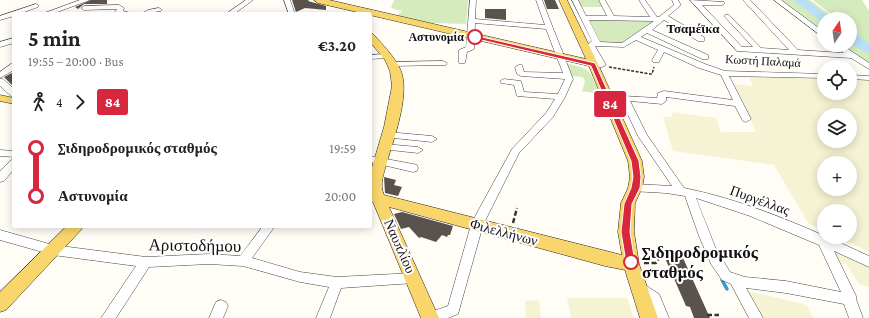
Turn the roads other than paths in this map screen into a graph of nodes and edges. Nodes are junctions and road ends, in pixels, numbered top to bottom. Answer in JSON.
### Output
{"nodes":[{"id":1,"x":29,"y":0,"type":"edge"},
{"id":2,"x":88,"y":0,"type":"edge"},
{"id":3,"x":234,"y":0,"type":"edge"},
{"id":4,"x":287,"y":0,"type":"edge"},
{"id":5,"x":318,"y":0,"type":"edge"},
{"id":6,"x":473,"y":0,"type":"edge"},
{"id":7,"x":539,"y":0,"type":"edge"},
{"id":8,"x":563,"y":0,"type":"edge"},
{"id":9,"x":575,"y":0,"type":"edge"},
{"id":10,"x":602,"y":0,"type":"edge"},
{"id":11,"x":642,"y":0,"type":"edge"},
{"id":12,"x":646,"y":0,"type":"edge"},
{"id":13,"x":675,"y":0,"type":"edge"},
{"id":14,"x":746,"y":0,"type":"edge"},
{"id":15,"x":776,"y":0,"type":"edge"},
{"id":16,"x":249,"y":1,"type":"edge"},
{"id":17,"x":694,"y":1,"type":"edge"},
{"id":18,"x":722,"y":3,"type":"dead end"},
{"id":19,"x":36,"y":6,"type":"junction"},
{"id":20,"x":354,"y":7,"type":"edge"},
{"id":21,"x":159,"y":10,"type":"dead end"},
{"id":22,"x":82,"y":11,"type":"edge"},
{"id":23,"x":18,"y":12,"type":"edge"},
{"id":24,"x":42,"y":12,"type":"edge"},
{"id":25,"x":50,"y":12,"type":"edge"},
{"id":26,"x":118,"y":12,"type":"edge"},
{"id":27,"x":148,"y":12,"type":"edge"},
{"id":28,"x":232,"y":12,"type":"edge"},
{"id":29,"x":291,"y":12,"type":"edge"},
{"id":30,"x":12,"y":14,"type":"edge"},
{"id":31,"x":727,"y":16,"type":"dead end"},
{"id":32,"x":0,"y":18,"type":"edge"},
{"id":33,"x":584,"y":18,"type":"junction"},
{"id":34,"x":612,"y":18,"type":"junction"},
{"id":35,"x":659,"y":18,"type":"junction"},
{"id":36,"x":472,"y":21,"type":"junction"},
{"id":37,"x":548,"y":27,"type":"junction"},
{"id":38,"x":646,"y":30,"type":"junction"},
{"id":39,"x":817,"y":31,"type":"edge"},
{"id":40,"x":471,"y":36,"type":"junction"},
{"id":41,"x":635,"y":37,"type":"junction"},
{"id":42,"x":372,"y":39,"type":"edge"},
{"id":43,"x":701,"y":39,"type":"dead end"},
{"id":44,"x":12,"y":41,"type":"edge"},
{"id":45,"x":596,"y":43,"type":"junction"},
{"id":46,"x":0,"y":45,"type":"edge"},
{"id":47,"x":662,"y":49,"type":"junction"},
{"id":48,"x":760,"y":51,"type":"junction"},
{"id":49,"x":847,"y":52,"type":"edge"},
{"id":50,"x":796,"y":53,"type":"junction"},
{"id":51,"x":560,"y":56,"type":"junction"},
{"id":52,"x":852,"y":56,"type":"junction"},
{"id":53,"x":372,"y":57,"type":"edge"},
{"id":54,"x":705,"y":57,"type":"dead end"},
{"id":55,"x":389,"y":60,"type":"junction"},
{"id":56,"x":656,"y":60,"type":"dead end"},
{"id":57,"x":462,"y":61,"type":"dead end"},
{"id":58,"x":444,"y":63,"type":"dead end"},
{"id":59,"x":598,"y":65,"type":"junction"},
{"id":60,"x":12,"y":67,"type":"edge"},
{"id":61,"x":519,"y":67,"type":"dead end"},
{"id":62,"x":869,"y":67,"type":"edge"},
{"id":63,"x":724,"y":73,"type":"junction"},
{"id":64,"x":0,"y":76,"type":"edge"},
{"id":65,"x":567,"y":76,"type":"junction"},
{"id":66,"x":817,"y":76,"type":"edge"},
{"id":67,"x":857,"y":77,"type":"edge"},
{"id":68,"x":869,"y":78,"type":"edge"},
{"id":69,"x":504,"y":81,"type":"dead end"},
{"id":70,"x":0,"y":82,"type":"edge"},
{"id":71,"x":12,"y":92,"type":"edge"},
{"id":72,"x":561,"y":97,"type":"junction"},
{"id":73,"x":0,"y":98,"type":"edge"},
{"id":74,"x":12,"y":101,"type":"edge"},
{"id":75,"x":739,"y":104,"type":"junction"},
{"id":76,"x":746,"y":119,"type":"dead end"},
{"id":77,"x":387,"y":136,"type":"junction"},
{"id":78,"x":432,"y":139,"type":"dead end"},
{"id":79,"x":384,"y":147,"type":"junction"},
{"id":80,"x":418,"y":150,"type":"dead end"},
{"id":81,"x":0,"y":153,"type":"edge"},
{"id":82,"x":12,"y":154,"type":"edge"},
{"id":83,"x":375,"y":160,"type":"edge"},
{"id":84,"x":12,"y":166,"type":"edge"},
{"id":85,"x":413,"y":168,"type":"dead end"},
{"id":86,"x":6,"y":176,"type":"edge"},
{"id":87,"x":635,"y":188,"type":"junction"},
{"id":88,"x":685,"y":192,"type":"junction"},
{"id":89,"x":374,"y":198,"type":"edge"},
{"id":90,"x":477,"y":225,"type":"junction"},
{"id":91,"x":74,"y":228,"type":"edge"},
{"id":92,"x":268,"y":228,"type":"edge"},
{"id":93,"x":0,"y":235,"type":"edge"},
{"id":94,"x":817,"y":238,"type":"edge"},
{"id":95,"x":824,"y":244,"type":"edge"},
{"id":96,"x":830,"y":244,"type":"edge"},
{"id":97,"x":53,"y":250,"type":"junction"},
{"id":98,"x":146,"y":262,"type":"junction"},
{"id":99,"x":243,"y":262,"type":"junction"},
{"id":100,"x":869,"y":262,"type":"edge"},
{"id":101,"x":631,"y":264,"type":"junction"},
{"id":102,"x":414,"y":278,"type":"junction"},
{"id":103,"x":735,"y":280,"type":"junction"},
{"id":104,"x":337,"y":283,"type":"junction"},
{"id":105,"x":637,"y":285,"type":"junction"},
{"id":106,"x":849,"y":300,"type":"junction"},
{"id":107,"x":2,"y":301,"type":"edge"},
{"id":108,"x":108,"y":318,"type":"edge"},
{"id":109,"x":323,"y":318,"type":"edge"},
{"id":110,"x":430,"y":318,"type":"edge"},
{"id":111,"x":648,"y":318,"type":"edge"},
{"id":112,"x":662,"y":318,"type":"edge"},
{"id":113,"x":756,"y":318,"type":"edge"},
{"id":114,"x":856,"y":318,"type":"edge"}],
"edges":[{"from":1,"to":19,"type":"street"},
{"from":2,"to":22,"type":"street"},
{"from":2,"to":25,"type":"street"},
{"from":3,"to":16,"type":"street"},
{"from":4,"to":29,"type":"street"},
{"from":5,"to":20,"type":"main road"},
{"from":6,"to":36,"type":"street"},
{"from":7,"to":37,"type":"street"},
{"from":8,"to":59,"type":"main road"},
{"from":9,"to":33,"type":"street"},
{"from":10,"to":34,"type":"street"},
{"from":11,"to":35,"type":"street"},
{"from":12,"to":35,"type":"street"},
{"from":13,"to":35,"type":"street"},
{"from":14,"to":50,"type":"street"},
{"from":15,"to":39,"type":"street"},
{"from":16,"to":28,"type":"street"},
{"from":17,"to":18,"type":"street"},
{"from":17,"to":48,"type":"street"},
{"from":19,"to":23,"type":"street"},
{"from":19,"to":24,"type":"street"},
{"from":20,"to":40,"type":"main road"},
{"from":21,"to":27,"type":"street"},
{"from":22,"to":26,"type":"street"},
{"from":30,"to":32,"type":"street"},
{"from":31,"to":48,"type":"street"},
{"from":33,"to":34,"type":"street"},
{"from":33,"to":45,"type":"street"},
{"from":34,"to":35,"type":"street"},
{"from":35,"to":38,"type":"street"},
{"from":35,"to":43,"type":"street"},
{"from":36,"to":37,"type":"street"},
{"from":36,"to":40,"type":"street"},
{"from":37,"to":51,"type":"street"},
{"from":38,"to":41,"type":"street"},
{"from":38,"to":54,"type":"street"},
{"from":40,"to":51,"type":"main road"},
{"from":40,"to":57,"type":"street"},
{"from":41,"to":45,"type":"street"},
{"from":41,"to":47,"type":"street","name":"Κωστή Παλαμά"},
{"from":42,"to":55,"type":"main road"},
{"from":44,"to":46,"type":"street"},
{"from":45,"to":59,"type":"street"},
{"from":47,"to":56,"type":"street"},
{"from":47,"to":63,"type":"street","name":"Κωστή Παλαμά"},
{"from":48,"to":50,"type":"street"},
{"from":49,"to":52,"type":"street"},
{"from":50,"to":52,"type":"street"},
{"from":51,"to":59,"type":"main road"},
{"from":51,"to":65,"type":"street"},
{"from":52,"to":62,"type":"street"},
{"from":53,"to":55,"type":"street"},
{"from":55,"to":58,"type":"street"},
{"from":55,"to":77,"type":"main road","name":"Ναυπλίου"},
{"from":59,"to":87,"type":"main road"},
{"from":60,"to":64,"type":"street"},
{"from":61,"to":65,"type":"street"},
{"from":63,"to":66,"type":"street","name":"Κωστή Παλαμά"},
{"from":63,"to":75,"type":"street"},
{"from":65,"to":72,"type":"street"},
{"from":67,"to":68,"type":"street"},
{"from":69,"to":72,"type":"street"},
{"from":70,"to":71,"type":"street"},
{"from":72,"to":90,"type":"street"},
{"from":73,"to":74,"type":"main road"},
{"from":75,"to":76,"type":"street"},
{"from":75,"to":88,"type":"street"},
{"from":77,"to":78,"type":"street"},
{"from":77,"to":79,"type":"main road","name":"Ναυπλίου"},
{"from":79,"to":80,"type":"street"},
{"from":79,"to":83,"type":"main road","name":"Ναυπλίου"},
{"from":81,"to":82,"type":"street"},
{"from":83,"to":85,"type":"street"},
{"from":83,"to":89,"type":"main road","name":"Ναυπλίου"},
{"from":84,"to":86,"type":"street"},
{"from":87,"to":88,"type":"street","name":"Πυργέλλας"},
{"from":87,"to":101,"type":"main road"},
{"from":88,"to":94,"type":"street","name":"Πυργέλλας"},
{"from":88,"to":103,"type":"street"},
{"from":89,"to":90,"type":"main road","name":"Φιλελλήνων"},
{"from":89,"to":102,"type":"main road","name":"Ναυπλίου"},
{"from":90,"to":101,"type":"main road","name":"Φιλελλήνων"},
{"from":90,"to":110,"type":"street"},
{"from":91,"to":97,"type":"main road"},
{"from":92,"to":99,"type":"street"},
{"from":93,"to":97,"type":"street","name":"Αριστοδήμου"},
{"from":95,"to":106,"type":"street"},
{"from":96,"to":100,"type":"street","name":"Πυργέλλας"},
{"from":97,"to":98,"type":"street","name":"Αριστοδήμου"},
{"from":97,"to":107,"type":"main road"},
{"from":98,"to":99,"type":"street","name":"Αριστοδήμου"},
{"from":98,"to":108,"type":"street"},
{"from":99,"to":104,"type":"street","name":"Αριστοδήμου"},
{"from":101,"to":105,"type":"main road"},
{"from":102,"to":104,"type":"street","name":"Αριστοδήμου"},
{"from":102,"to":110,"type":"main road","name":"Ναυπλίου"},
{"from":103,"to":106,"type":"street"},
{"from":103,"to":113,"type":"street"},
{"from":104,"to":109,"type":"street"},
{"from":105,"to":111,"type":"main road"},
{"from":105,"to":112,"type":"street"},
{"from":106,"to":114,"type":"street"}]}
